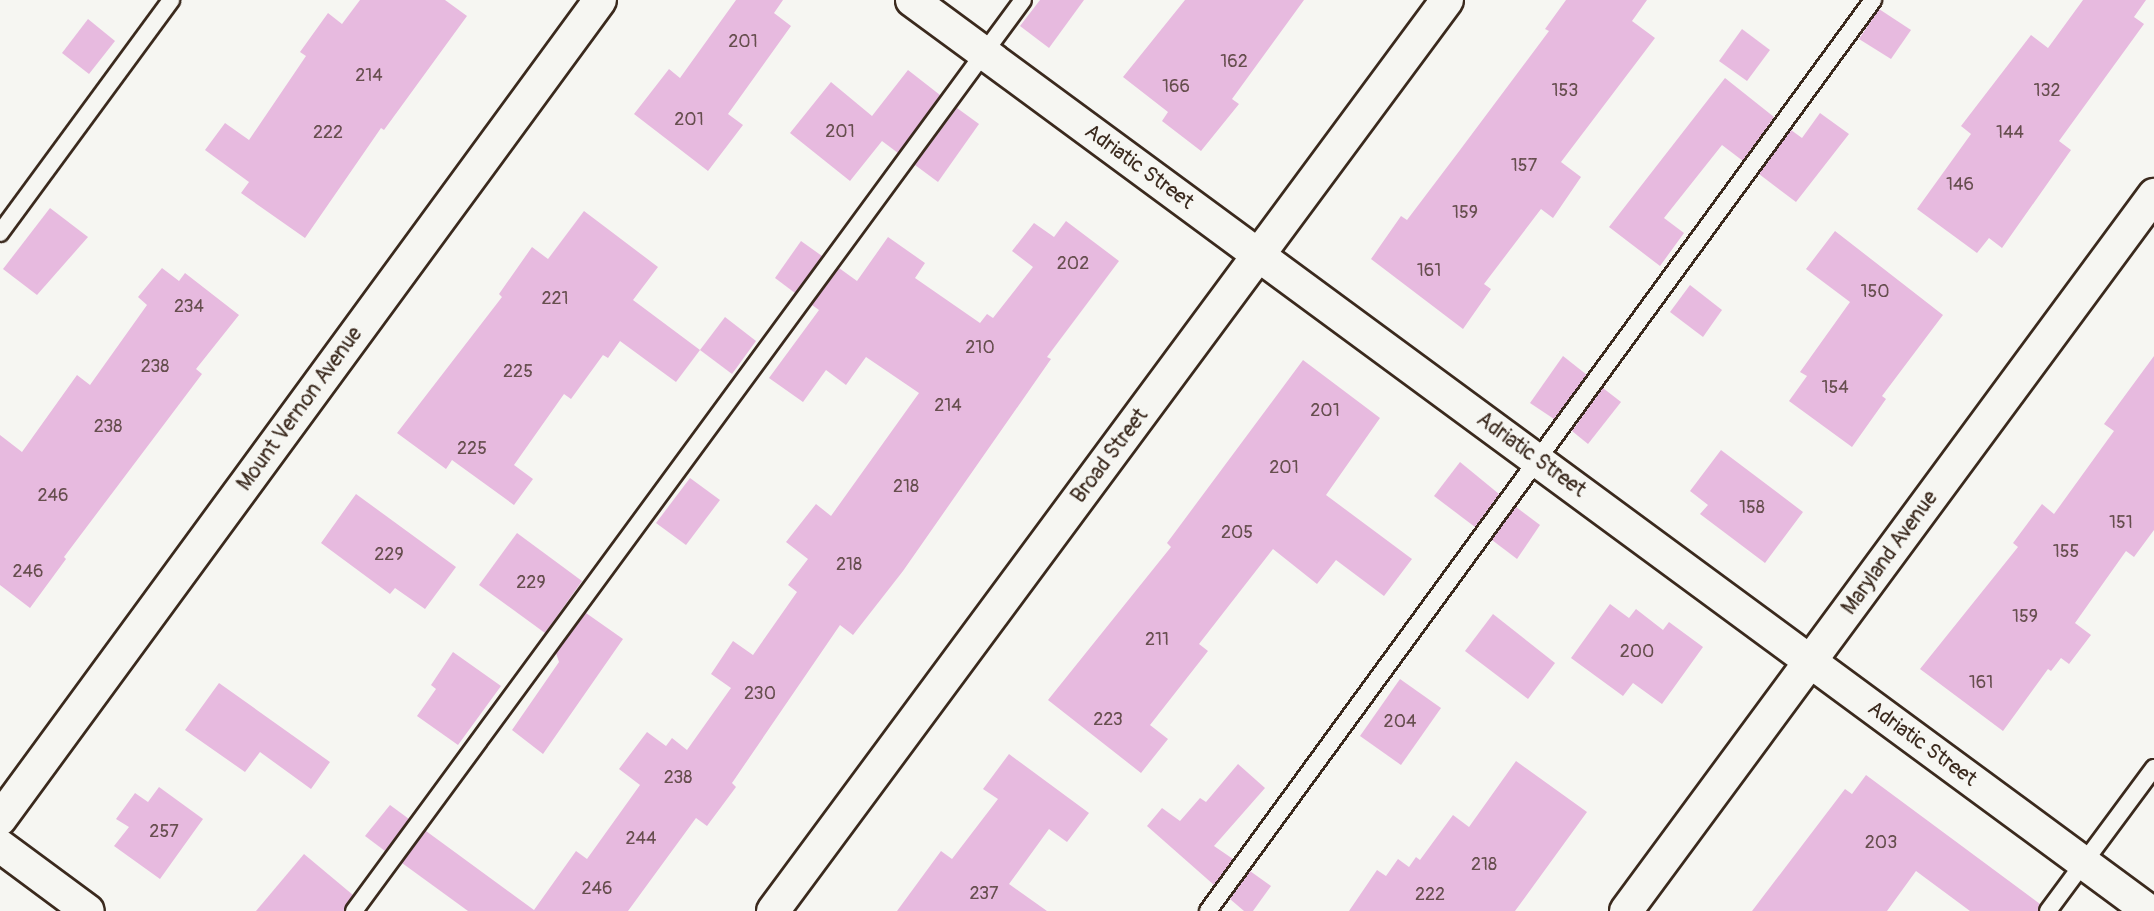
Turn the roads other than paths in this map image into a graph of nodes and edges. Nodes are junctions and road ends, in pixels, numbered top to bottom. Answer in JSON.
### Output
{"nodes":[{"id":1,"x":171,"y":0,"type":"edge"},
{"id":2,"x":600,"y":0,"type":"edge"},
{"id":3,"x":912,"y":0,"type":"edge"},
{"id":4,"x":1023,"y":0,"type":"edge"},
{"id":5,"x":1447,"y":0,"type":"edge"},
{"id":6,"x":1873,"y":0,"type":"edge"},
{"id":7,"x":984,"y":53,"type":"junction"},
{"id":8,"x":2154,"y":195,"type":"edge"},
{"id":9,"x":0,"y":233,"type":"edge"},
{"id":10,"x":1259,"y":256,"type":"junction"},
{"id":11,"x":1536,"y":459,"type":"junction"},
{"id":12,"x":1810,"y":661,"type":"junction"},
{"id":13,"x":2154,"y":768,"type":"edge"},
{"id":14,"x":0,"y":819,"type":"edge"},
{"id":15,"x":0,"y":846,"type":"edge"},
{"id":16,"x":2084,"y":863,"type":"junction"},
{"id":17,"x":88,"y":911,"type":"edge"},
{"id":18,"x":354,"y":911,"type":"edge"},
{"id":19,"x":773,"y":911,"type":"edge"},
{"id":20,"x":1208,"y":911,"type":"edge"},
{"id":21,"x":1626,"y":911,"type":"edge"},
{"id":22,"x":2048,"y":911,"type":"edge"},
{"id":23,"x":2149,"y":911,"type":"edge"}],
"edges":[{"from":1,"to":9,"type":"lane"},
{"from":2,"to":14,"type":"street","name":"Mount Vernon Avenue"},
{"from":3,"to":7,"type":"street","name":"Adriatic Street"},
{"from":4,"to":7,"type":"lane"},
{"from":5,"to":10,"type":"street","name":"Broad Street"},
{"from":6,"to":11,"type":"lane"},
{"from":7,"to":10,"type":"street","name":"Adriatic Street"},
{"from":7,"to":18,"type":"lane"},
{"from":8,"to":12,"type":"street","name":"Maryland Avenue"},
{"from":10,"to":11,"type":"street","name":"Adriatic Street"},
{"from":10,"to":19,"type":"street","name":"Broad Street"},
{"from":11,"to":12,"type":"street","name":"Adriatic Street"},
{"from":11,"to":20,"type":"lane"},
{"from":12,"to":16,"type":"street","name":"Adriatic Street"},
{"from":12,"to":21,"type":"street","name":"Maryland Avenue"},
{"from":13,"to":16,"type":"lane"},
{"from":15,"to":17,"type":"street"},
{"from":16,"to":22,"type":"lane"},
{"from":16,"to":23,"type":"street","name":"Adriatic Street"}]}
